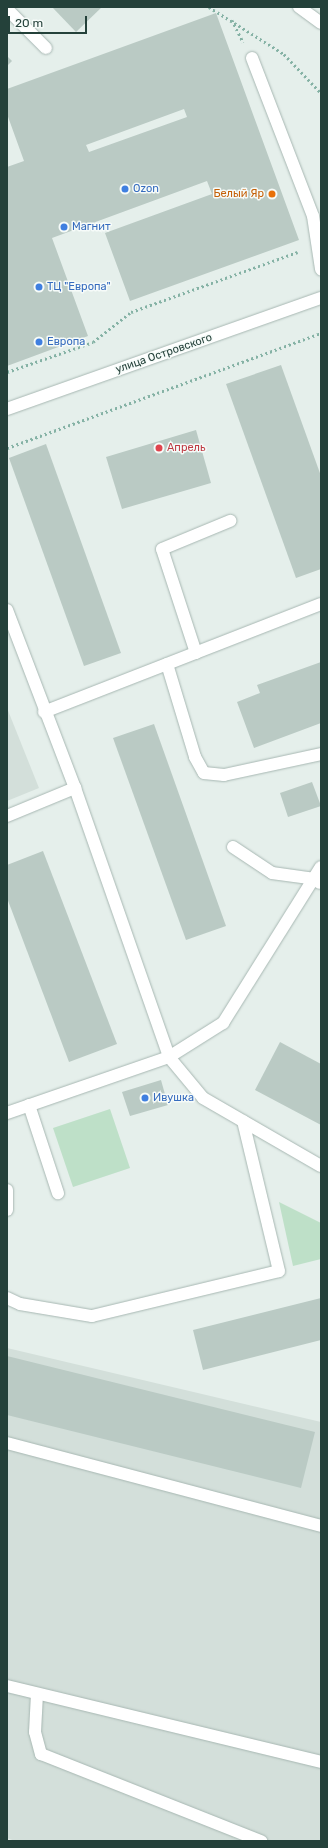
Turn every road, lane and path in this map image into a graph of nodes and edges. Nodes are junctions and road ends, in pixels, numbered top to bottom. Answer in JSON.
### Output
{"nodes":[{"id":1,"x":299,"y":7,"type":"edge"},
{"id":2,"x":7,"y":9,"type":"edge"},
{"id":3,"x":232,"y":19,"type":"dead end"},
{"id":4,"x":321,"y":23,"type":"edge"},
{"id":5,"x":46,"y":48,"type":"dead end"},
{"id":6,"x":252,"y":58,"type":"joint"},
{"id":7,"x":318,"y":245,"type":"junction"},
{"id":8,"x":321,"y":269,"type":"edge"},
{"id":9,"x":321,"y":298,"type":"edge"},
{"id":10,"x":321,"y":333,"type":"edge"},
{"id":11,"x":7,"y":372,"type":"edge"},
{"id":12,"x":7,"y":409,"type":"edge"},
{"id":13,"x":7,"y":448,"type":"edge"},
{"id":14,"x":230,"y":521,"type":"dead end"},
{"id":15,"x":321,"y":604,"type":"edge"},
{"id":16,"x":7,"y":610,"type":"edge"},
{"id":17,"x":196,"y":653,"type":"junction"},
{"id":18,"x":167,"y":664,"type":"junction"},
{"id":19,"x":44,"y":712,"type":"junction"},
{"id":20,"x":321,"y":754,"type":"edge"},
{"id":21,"x":75,"y":788,"type":"junction"},
{"id":22,"x":8,"y":813,"type":"edge"},
{"id":23,"x":233,"y":847,"type":"dead end"},
{"id":24,"x":321,"y":867,"type":"edge"},
{"id":25,"x":318,"y":881,"type":"edge"},
{"id":26,"x":169,"y":1057,"type":"junction"},
{"id":27,"x":30,"y":1105,"type":"junction"},
{"id":28,"x":7,"y":1113,"type":"edge"},
{"id":29,"x":243,"y":1121,"type":"junction"},
{"id":30,"x":321,"y":1166,"type":"edge"},
{"id":31,"x":7,"y":1190,"type":"edge"},
{"id":32,"x":58,"y":1194,"type":"dead end"},
{"id":33,"x":7,"y":1210,"type":"edge"},
{"id":34,"x":7,"y":1298,"type":"edge"},
{"id":35,"x":7,"y":1443,"type":"edge"},
{"id":36,"x":321,"y":1526,"type":"edge"},
{"id":37,"x":7,"y":1686,"type":"edge"},
{"id":38,"x":37,"y":1694,"type":"junction"},
{"id":39,"x":321,"y":1762,"type":"edge"},
{"id":40,"x":261,"y":1841,"type":"edge"}],
"edges":[{"from":1,"to":4,"type":"street"},
{"from":2,"to":5,"type":"street"},
{"from":3,"to":6,"type":"path"},
{"from":6,"to":7,"type":"street"},
{"from":7,"to":8,"type":"street"},
{"from":7,"to":11,"type":"path"},
{"from":9,"to":12,"type":"street","name":"улица Островского"},
{"from":10,"to":13,"type":"path"},
{"from":14,"to":17,"type":"street"},
{"from":15,"to":17,"type":"street"},
{"from":16,"to":19,"type":"street"},
{"from":17,"to":18,"type":"street"},
{"from":18,"to":19,"type":"street"},
{"from":18,"to":20,"type":"street"},
{"from":19,"to":21,"type":"street"},
{"from":21,"to":22,"type":"street"},
{"from":21,"to":26,"type":"street"},
{"from":23,"to":25,"type":"street"},
{"from":24,"to":25,"type":"street"},
{"from":25,"to":26,"type":"street"},
{"from":26,"to":27,"type":"street"},
{"from":26,"to":29,"type":"street"},
{"from":27,"to":28,"type":"street"},
{"from":27,"to":32,"type":"street"},
{"from":29,"to":30,"type":"street"},
{"from":29,"to":34,"type":"street"},
{"from":31,"to":33,"type":"street"},
{"from":35,"to":36,"type":"street"},
{"from":37,"to":38,"type":"street"},
{"from":38,"to":39,"type":"street"},
{"from":38,"to":40,"type":"street"}]}
